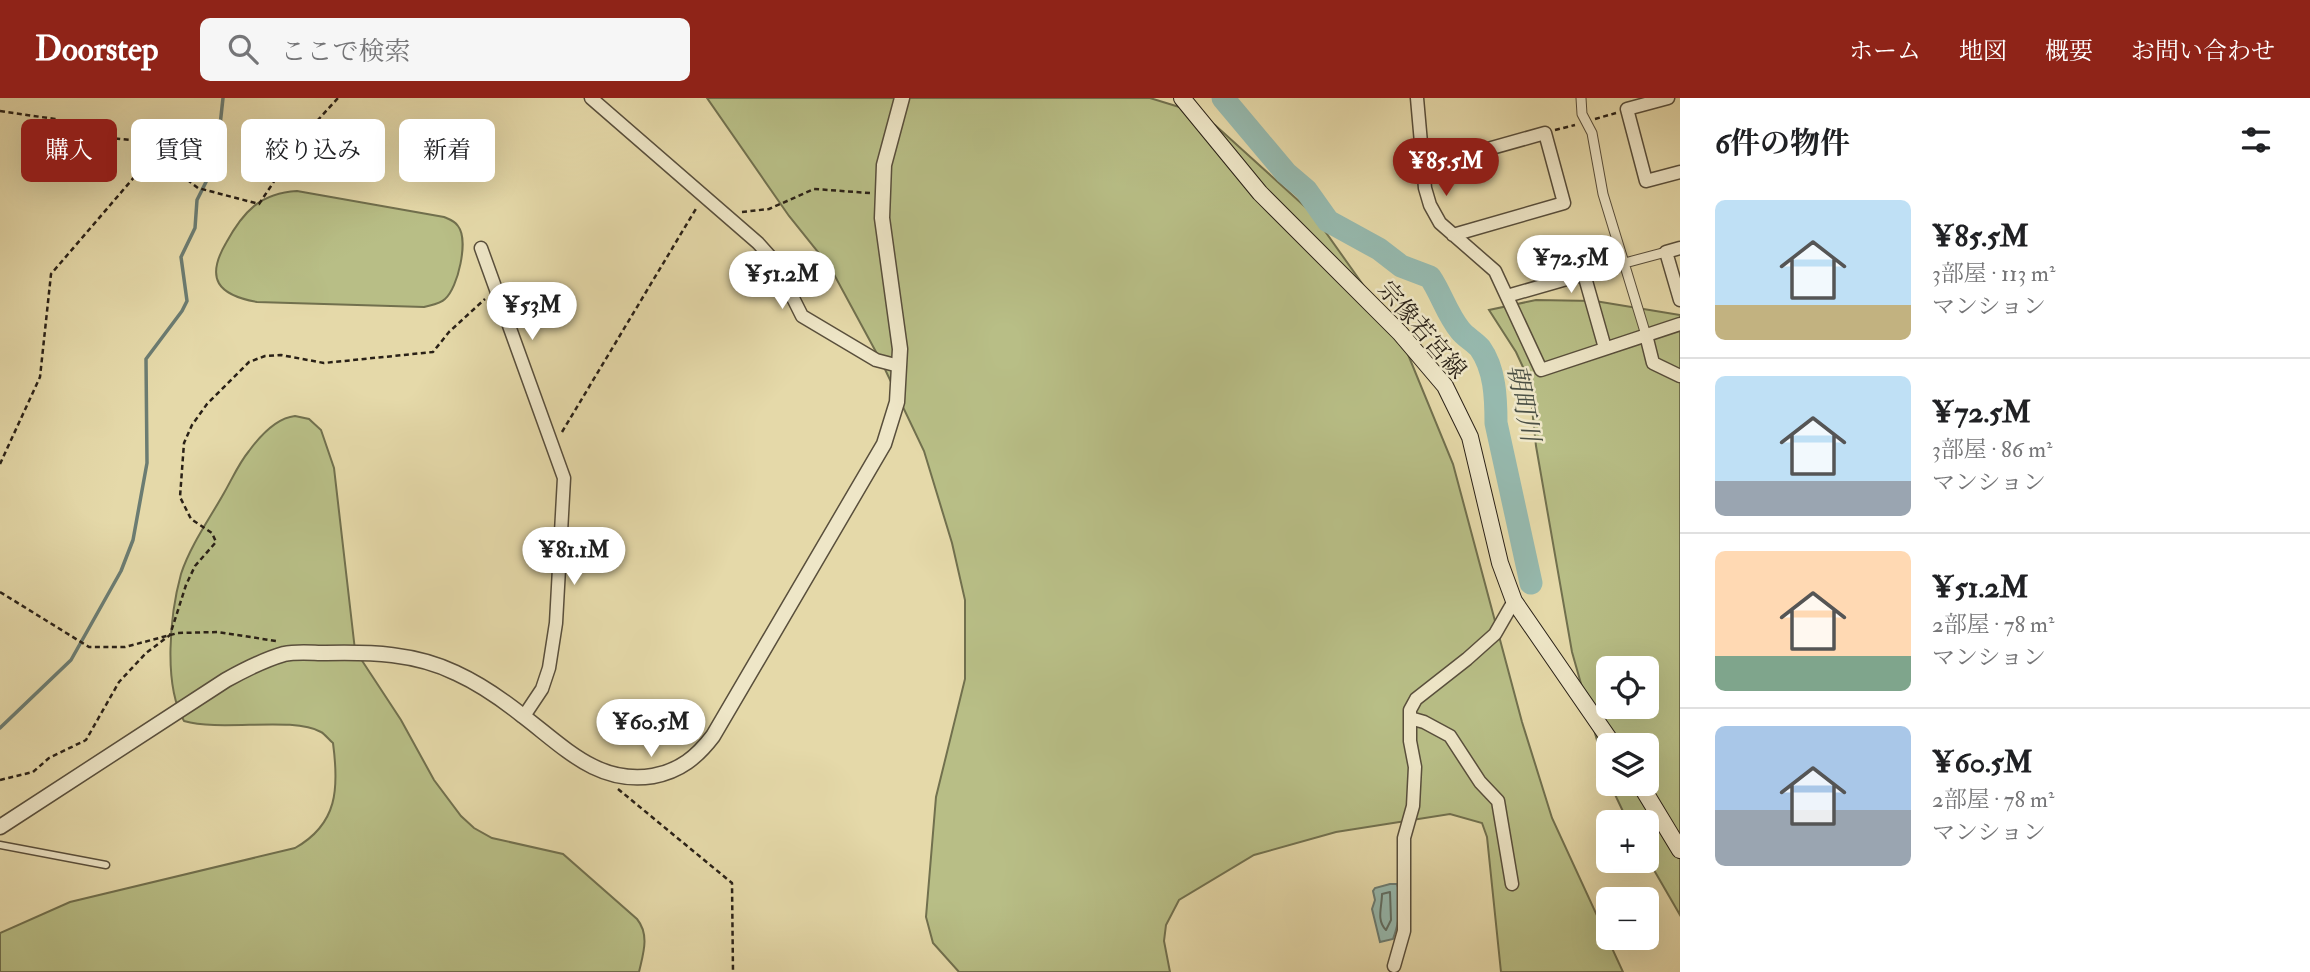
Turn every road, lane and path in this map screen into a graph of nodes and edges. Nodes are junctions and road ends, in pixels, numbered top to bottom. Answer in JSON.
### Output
{"nodes":[{"id":1,"x":338,"y":98,"type":"edge"},
{"id":2,"x":591,"y":98,"type":"edge"},
{"id":3,"x":902,"y":98,"type":"edge"},
{"id":4,"x":1182,"y":98,"type":"edge"},
{"id":5,"x":1417,"y":98,"type":"edge"},
{"id":6,"x":1581,"y":98,"type":"edge"},
{"id":7,"x":1668,"y":98,"type":"edge"},
{"id":8,"x":0,"y":111,"type":"edge"},
{"id":9,"x":131,"y":140,"type":"edge"},
{"id":10,"x":1424,"y":167,"type":"junction"},
{"id":11,"x":1680,"y":172,"type":"edge"},
{"id":12,"x":131,"y":181,"type":"edge"},
{"id":13,"x":190,"y":182,"type":"edge"},
{"id":14,"x":883,"y":194,"type":"junction"},
{"id":15,"x":705,"y":195,"type":"junction"},
{"id":16,"x":725,"y":213,"type":"junction"},
{"id":17,"x":1453,"y":236,"type":"junction"},
{"id":18,"x":481,"y":248,"type":"dead end"},
{"id":19,"x":1680,"y":248,"type":"edge"},
{"id":20,"x":1666,"y":252,"type":"junction"},
{"id":21,"x":1625,"y":263,"type":"junction"},
{"id":22,"x":1584,"y":274,"type":"junction"},
{"id":23,"x":495,"y":289,"type":"junction"},
{"id":24,"x":1507,"y":296,"type":"junction"},
{"id":25,"x":1680,"y":300,"type":"edge"},
{"id":26,"x":1680,"y":324,"type":"edge"},
{"id":27,"x":1646,"y":335,"type":"junction"},
{"id":28,"x":1605,"y":348,"type":"junction"},
{"id":29,"x":898,"y":366,"type":"junction"},
{"id":30,"x":1680,"y":376,"type":"edge"},
{"id":31,"x":553,"y":447,"type":"junction"},
{"id":32,"x":0,"y":464,"type":"edge"},
{"id":33,"x":0,"y":592,"type":"edge"},
{"id":34,"x":1514,"y":601,"type":"junction"},
{"id":35,"x":170,"y":635,"type":"junction"},
{"id":36,"x":287,"y":653,"type":"junction"},
{"id":37,"x":524,"y":716,"type":"junction"},
{"id":38,"x":1410,"y":718,"type":"junction"},
{"id":39,"x":1605,"y":733,"type":"edge"},
{"id":40,"x":0,"y":780,"type":"edge"},
{"id":41,"x":612,"y":784,"type":"dead end"},
{"id":42,"x":1647,"y":796,"type":"edge"},
{"id":43,"x":0,"y":827,"type":"edge"},
{"id":44,"x":0,"y":845,"type":"edge"},
{"id":45,"x":1680,"y":850,"type":"edge"},
{"id":46,"x":106,"y":865,"type":"dead end"},
{"id":47,"x":1512,"y":884,"type":"dead end"},
{"id":48,"x":1394,"y":966,"type":"dead end"},
{"id":49,"x":733,"y":972,"type":"edge"}],
"edges":[{"from":1,"to":13,"type":"path"},
{"from":2,"to":15,"type":"street"},
{"from":3,"to":14,"type":"street"},
{"from":4,"to":34,"type":"main road","name":"宗像若宮線"},
{"from":5,"to":10,"type":"street"},
{"from":6,"to":21,"type":"street"},
{"from":7,"to":11,"type":"street"},
{"from":8,"to":9,"type":"path"},
{"from":10,"to":17,"type":"street"},
{"from":10,"to":17,"type":"street"},
{"from":12,"to":32,"type":"path"},
{"from":14,"to":16,"type":"path"},
{"from":14,"to":29,"type":"street"},
{"from":15,"to":16,"type":"street"},
{"from":15,"to":31,"type":"path"},
{"from":16,"to":29,"type":"street"},
{"from":17,"to":24,"type":"street"},
{"from":18,"to":23,"type":"street"},
{"from":19,"to":20,"type":"street"},
{"from":20,"to":21,"type":"street"},
{"from":20,"to":25,"type":"street"},
{"from":21,"to":22,"type":"street"},
{"from":21,"to":27,"type":"street"},
{"from":22,"to":24,"type":"street"},
{"from":22,"to":28,"type":"street"},
{"from":23,"to":31,"type":"street"},
{"from":23,"to":35,"type":"path"},
{"from":24,"to":28,"type":"street"},
{"from":26,"to":27,"type":"street"},
{"from":27,"to":28,"type":"street"},
{"from":27,"to":30,"type":"street"},
{"from":29,"to":37,"type":"street"},
{"from":31,"to":37,"type":"street"},
{"from":33,"to":35,"type":"path"},
{"from":34,"to":38,"type":"street"},
{"from":34,"to":39,"type":"main road","name":"宗像若宮線"},
{"from":35,"to":36,"type":"path"},
{"from":35,"to":40,"type":"path"},
{"from":36,"to":37,"type":"street"},
{"from":36,"to":43,"type":"street"},
{"from":38,"to":47,"type":"street"},
{"from":38,"to":48,"type":"street"},
{"from":41,"to":49,"type":"path"},
{"from":42,"to":45,"type":"main road"},
{"from":44,"to":46,"type":"lane"}]}
